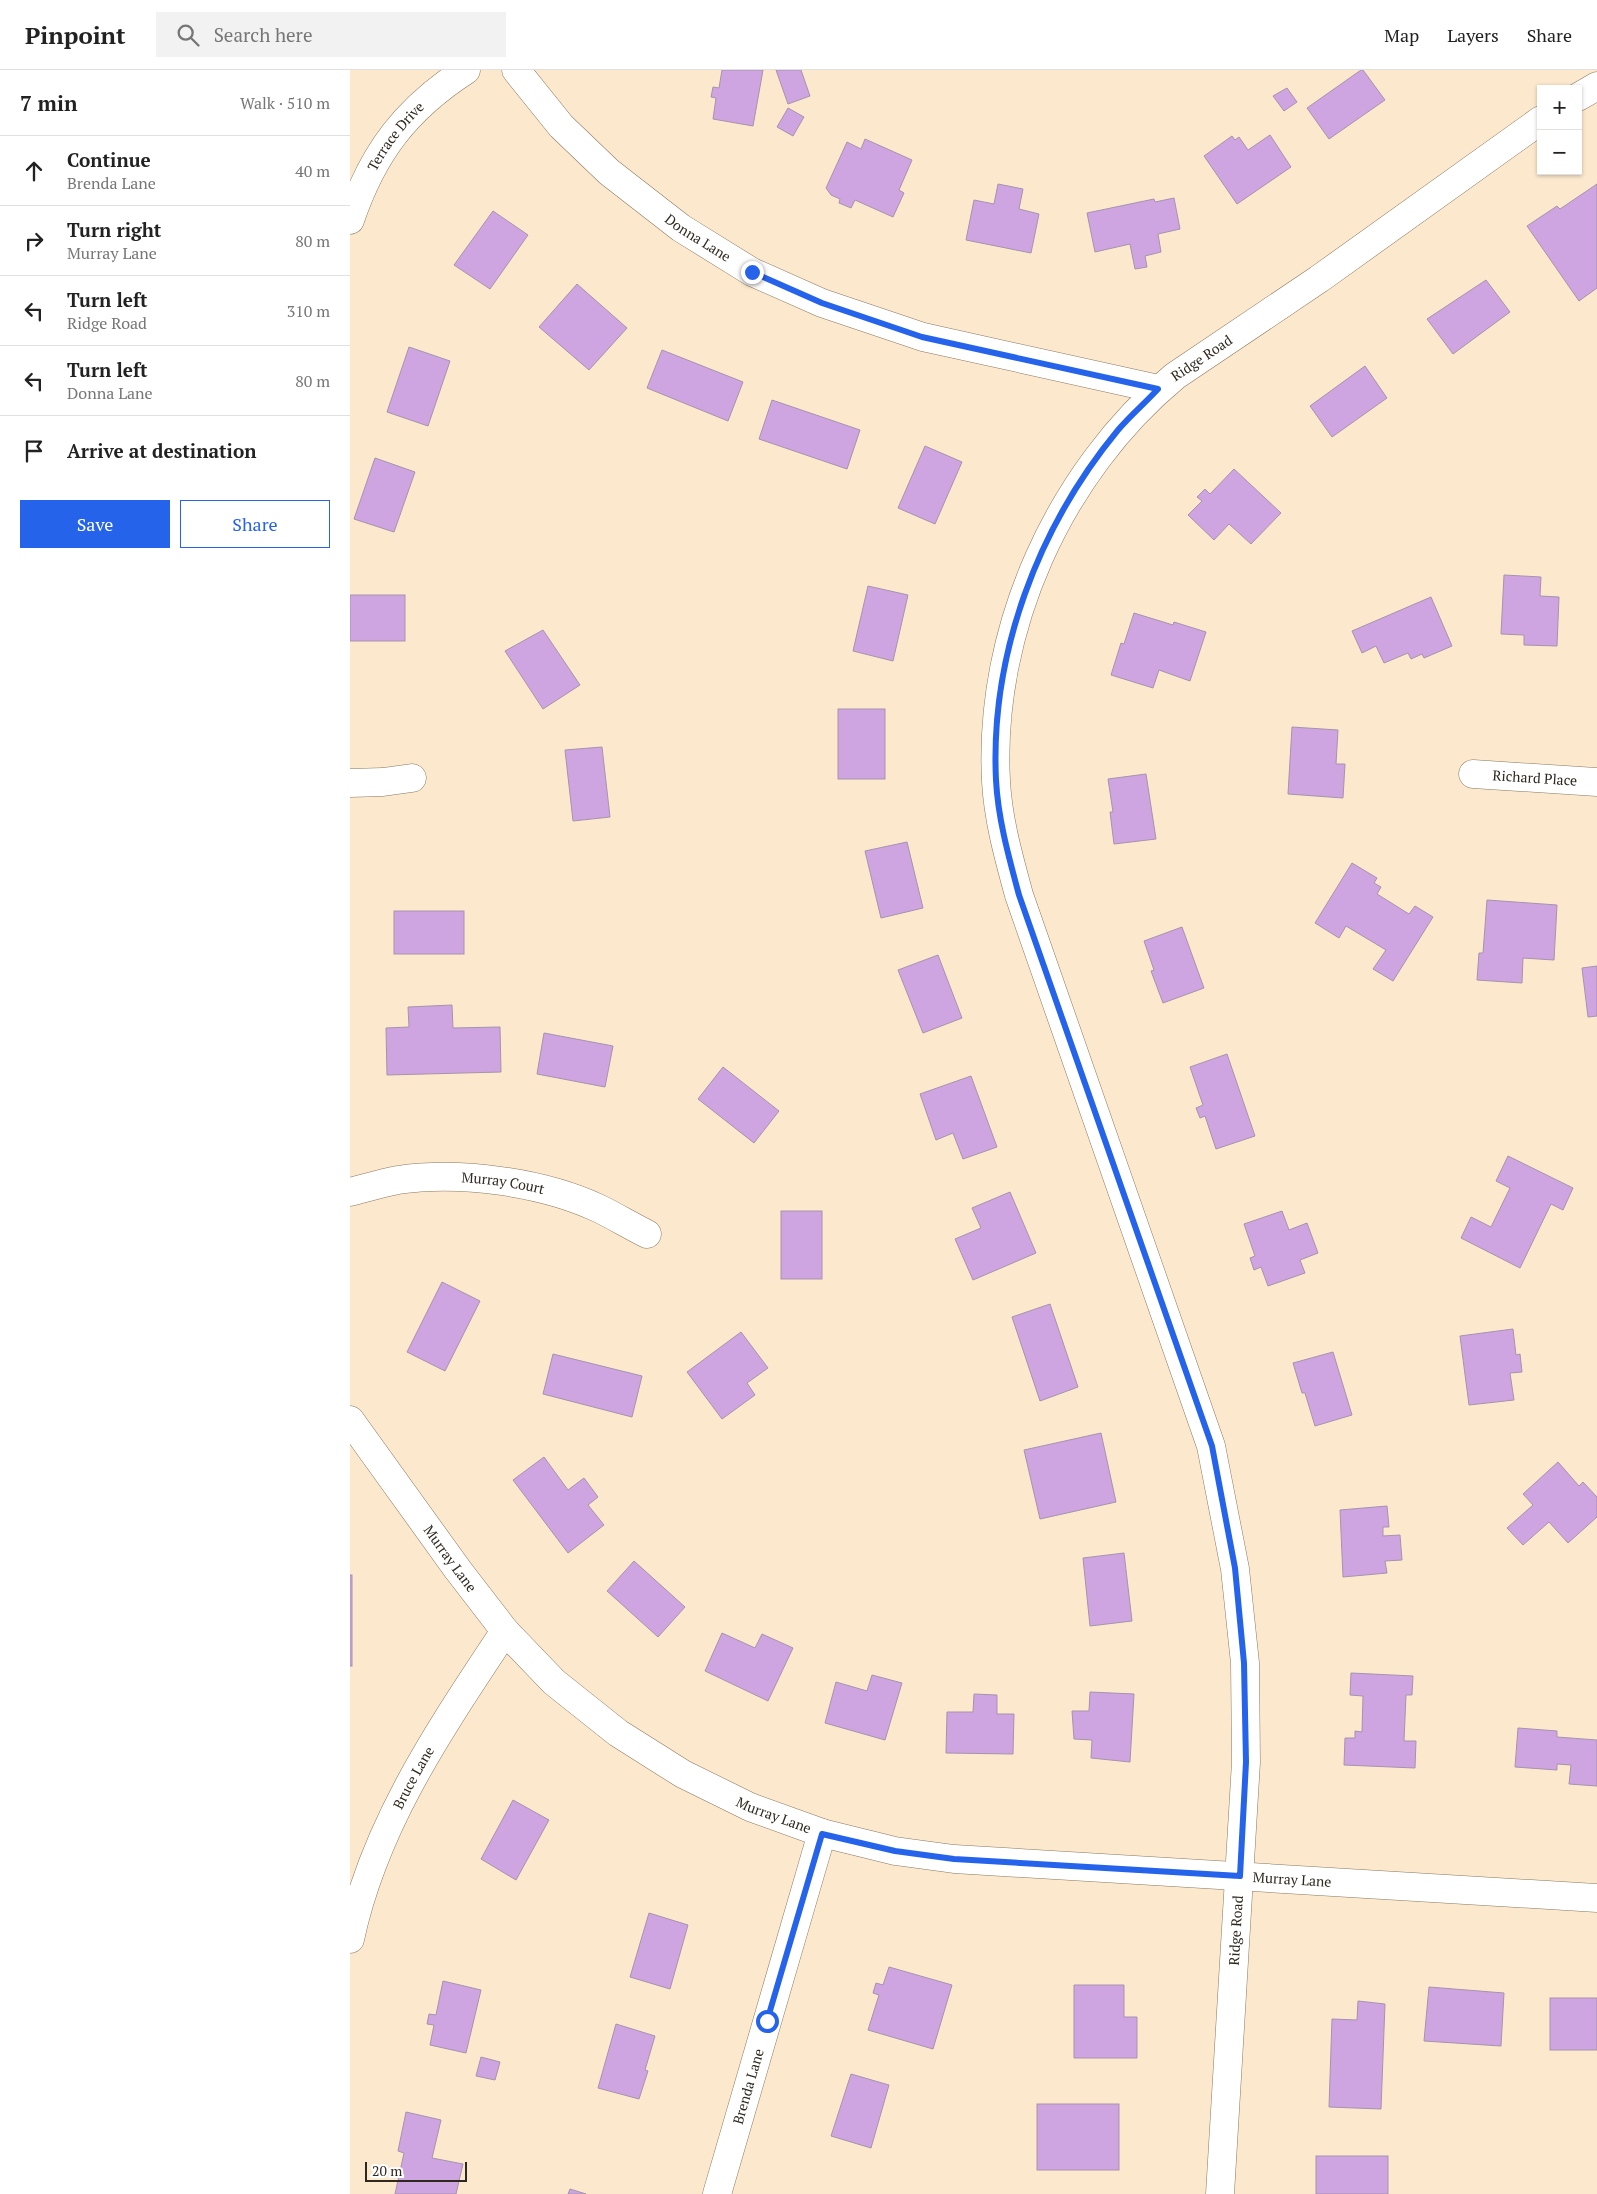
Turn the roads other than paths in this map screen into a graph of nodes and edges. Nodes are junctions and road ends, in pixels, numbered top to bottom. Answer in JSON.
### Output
{"nodes":[{"id":1,"x":466,"y":70,"type":"edge"},
{"id":2,"x":516,"y":70,"type":"edge"},
{"id":3,"x":1597,"y":86,"type":"edge"},
{"id":4,"x":1582,"y":95,"type":"edge"},
{"id":5,"x":1537,"y":123,"type":"edge"},
{"id":6,"x":350,"y":220,"type":"edge"},
{"id":7,"x":1158,"y":389,"type":"junction"},
{"id":8,"x":1473,"y":774,"type":"dead end"},
{"id":9,"x":412,"y":778,"type":"dead end"},
{"id":10,"x":1597,"y":782,"type":"edge"},
{"id":11,"x":350,"y":783,"type":"edge"},
{"id":12,"x":350,"y":1192,"type":"edge"},
{"id":13,"x":647,"y":1234,"type":"dead end"},
{"id":14,"x":350,"y":1420,"type":"edge"},
{"id":15,"x":505,"y":1631,"type":"junction"},
{"id":16,"x":822,"y":1834,"type":"junction"},
{"id":17,"x":1240,"y":1876,"type":"junction"},
{"id":18,"x":1597,"y":1898,"type":"edge"},
{"id":19,"x":350,"y":1939,"type":"edge"},
{"id":20,"x":717,"y":2194,"type":"edge"},
{"id":21,"x":1220,"y":2194,"type":"edge"}],
"edges":[{"from":1,"to":6,"type":"street","name":"Terrace Drive"},
{"from":2,"to":7,"type":"street","name":"Donna Lane"},
{"from":3,"to":4,"type":"street"},
{"from":5,"to":7,"type":"street","name":"Ridge Road"},
{"from":7,"to":17,"type":"street","name":"Ridge Road"},
{"from":8,"to":10,"type":"street","name":"Richard Place"},
{"from":9,"to":11,"type":"street"},
{"from":12,"to":13,"type":"street","name":"Murray Court"},
{"from":14,"to":15,"type":"street","name":"Murray Lane"},
{"from":15,"to":16,"type":"street","name":"Murray Lane"},
{"from":15,"to":19,"type":"street","name":"Bruce Lane"},
{"from":16,"to":17,"type":"street","name":"Murray Lane"},
{"from":16,"to":20,"type":"street","name":"Brenda Lane"},
{"from":17,"to":18,"type":"street","name":"Murray Lane"},
{"from":17,"to":21,"type":"street","name":"Ridge Road"}]}
